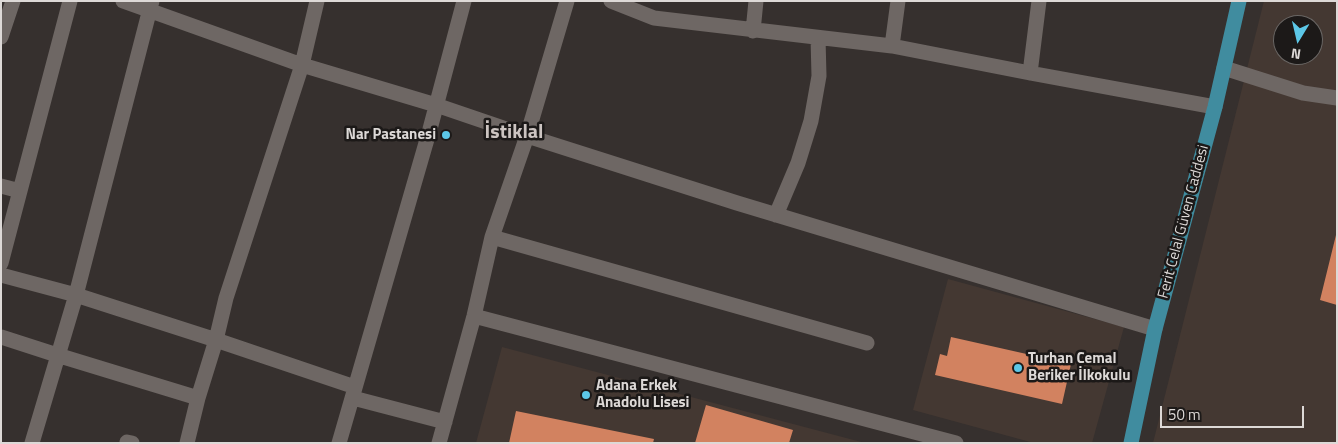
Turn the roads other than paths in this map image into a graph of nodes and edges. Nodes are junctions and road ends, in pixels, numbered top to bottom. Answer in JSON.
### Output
{"nodes":[{"id":1,"x":13,"y":1,"type":"edge"},
{"id":2,"x":70,"y":1,"type":"edge"},
{"id":3,"x":123,"y":1,"type":"edge"},
{"id":4,"x":317,"y":1,"type":"edge"},
{"id":5,"x":464,"y":1,"type":"edge"},
{"id":6,"x":567,"y":1,"type":"edge"},
{"id":7,"x":611,"y":1,"type":"edge"},
{"id":8,"x":756,"y":1,"type":"edge"},
{"id":9,"x":898,"y":1,"type":"edge"},
{"id":10,"x":1038,"y":1,"type":"edge"},
{"id":11,"x":1239,"y":1,"type":"edge"},
{"id":12,"x":151,"y":5,"type":"edge"},
{"id":13,"x":753,"y":31,"type":"junction"},
{"id":14,"x":1,"y":37,"type":"edge"},
{"id":15,"x":818,"y":38,"type":"junction"},
{"id":16,"x":892,"y":46,"type":"junction"},
{"id":17,"x":302,"y":66,"type":"junction"},
{"id":18,"x":1224,"y":68,"type":"junction"},
{"id":19,"x":1030,"y":73,"type":"junction"},
{"id":20,"x":1337,"y":98,"type":"edge"},
{"id":21,"x":436,"y":105,"type":"junction"},
{"id":22,"x":1215,"y":107,"type":"junction"},
{"id":23,"x":527,"y":136,"type":"junction"},
{"id":24,"x":1,"y":186,"type":"edge"},
{"id":25,"x":20,"y":191,"type":"junction"},
{"id":26,"x":776,"y":215,"type":"junction"},
{"id":27,"x":492,"y":238,"type":"junction"},
{"id":28,"x":1,"y":263,"type":"edge"},
{"id":29,"x":1,"y":275,"type":"edge"},
{"id":30,"x":76,"y":295,"type":"junction"},
{"id":31,"x":474,"y":316,"type":"junction"},
{"id":32,"x":1155,"y":329,"type":"junction"},
{"id":33,"x":1,"y":337,"type":"edge"},
{"id":34,"x":216,"y":340,"type":"junction"},
{"id":35,"x":867,"y":343,"type":"dead end"},
{"id":36,"x":57,"y":355,"type":"junction"},
{"id":37,"x":354,"y":392,"type":"junction"},
{"id":38,"x":198,"y":398,"type":"junction"},
{"id":39,"x":445,"y":422,"type":"junction"},
{"id":40,"x":32,"y":443,"type":"edge"},
{"id":41,"x":187,"y":443,"type":"edge"},
{"id":42,"x":339,"y":443,"type":"edge"},
{"id":43,"x":439,"y":443,"type":"edge"},
{"id":44,"x":956,"y":443,"type":"edge"},
{"id":45,"x":1130,"y":443,"type":"edge"}],
"edges":[{"from":1,"to":14,"type":"street"},
{"from":2,"to":25,"type":"street"},
{"from":3,"to":12,"type":"street"},
{"from":4,"to":17,"type":"street"},
{"from":5,"to":21,"type":"street"},
{"from":6,"to":23,"type":"street"},
{"from":7,"to":13,"type":"street"},
{"from":8,"to":13,"type":"street"},
{"from":9,"to":16,"type":"street"},
{"from":10,"to":19,"type":"street"},
{"from":11,"to":18,"type":"main road","name":"Ferit Celal Güven Caddesi"},
{"from":12,"to":17,"type":"street"},
{"from":12,"to":30,"type":"street"},
{"from":13,"to":15,"type":"street"},
{"from":15,"to":16,"type":"street"},
{"from":15,"to":26,"type":"street"},
{"from":16,"to":19,"type":"street"},
{"from":17,"to":21,"type":"street"},
{"from":17,"to":34,"type":"street"},
{"from":18,"to":20,"type":"street"},
{"from":18,"to":22,"type":"main road","name":"Ferit Celal Güven Caddesi"},
{"from":19,"to":22,"type":"street"},
{"from":21,"to":23,"type":"street"},
{"from":21,"to":37,"type":"street"},
{"from":22,"to":32,"type":"main road","name":"Ferit Celal Güven Caddesi"},
{"from":23,"to":26,"type":"street"},
{"from":23,"to":27,"type":"street"},
{"from":24,"to":25,"type":"street"},
{"from":25,"to":28,"type":"street"},
{"from":26,"to":32,"type":"street"},
{"from":27,"to":31,"type":"street"},
{"from":27,"to":35,"type":"street"},
{"from":29,"to":30,"type":"street"},
{"from":30,"to":34,"type":"street"},
{"from":30,"to":36,"type":"street"},
{"from":31,"to":39,"type":"street"},
{"from":31,"to":44,"type":"street"},
{"from":32,"to":45,"type":"main road","name":"Ferit Celal Güven Caddesi"},
{"from":33,"to":36,"type":"street"},
{"from":34,"to":37,"type":"street"},
{"from":34,"to":38,"type":"street"},
{"from":36,"to":38,"type":"street"},
{"from":36,"to":40,"type":"street"},
{"from":37,"to":39,"type":"street"},
{"from":37,"to":42,"type":"street"},
{"from":38,"to":41,"type":"street"},
{"from":39,"to":43,"type":"street"}]}
